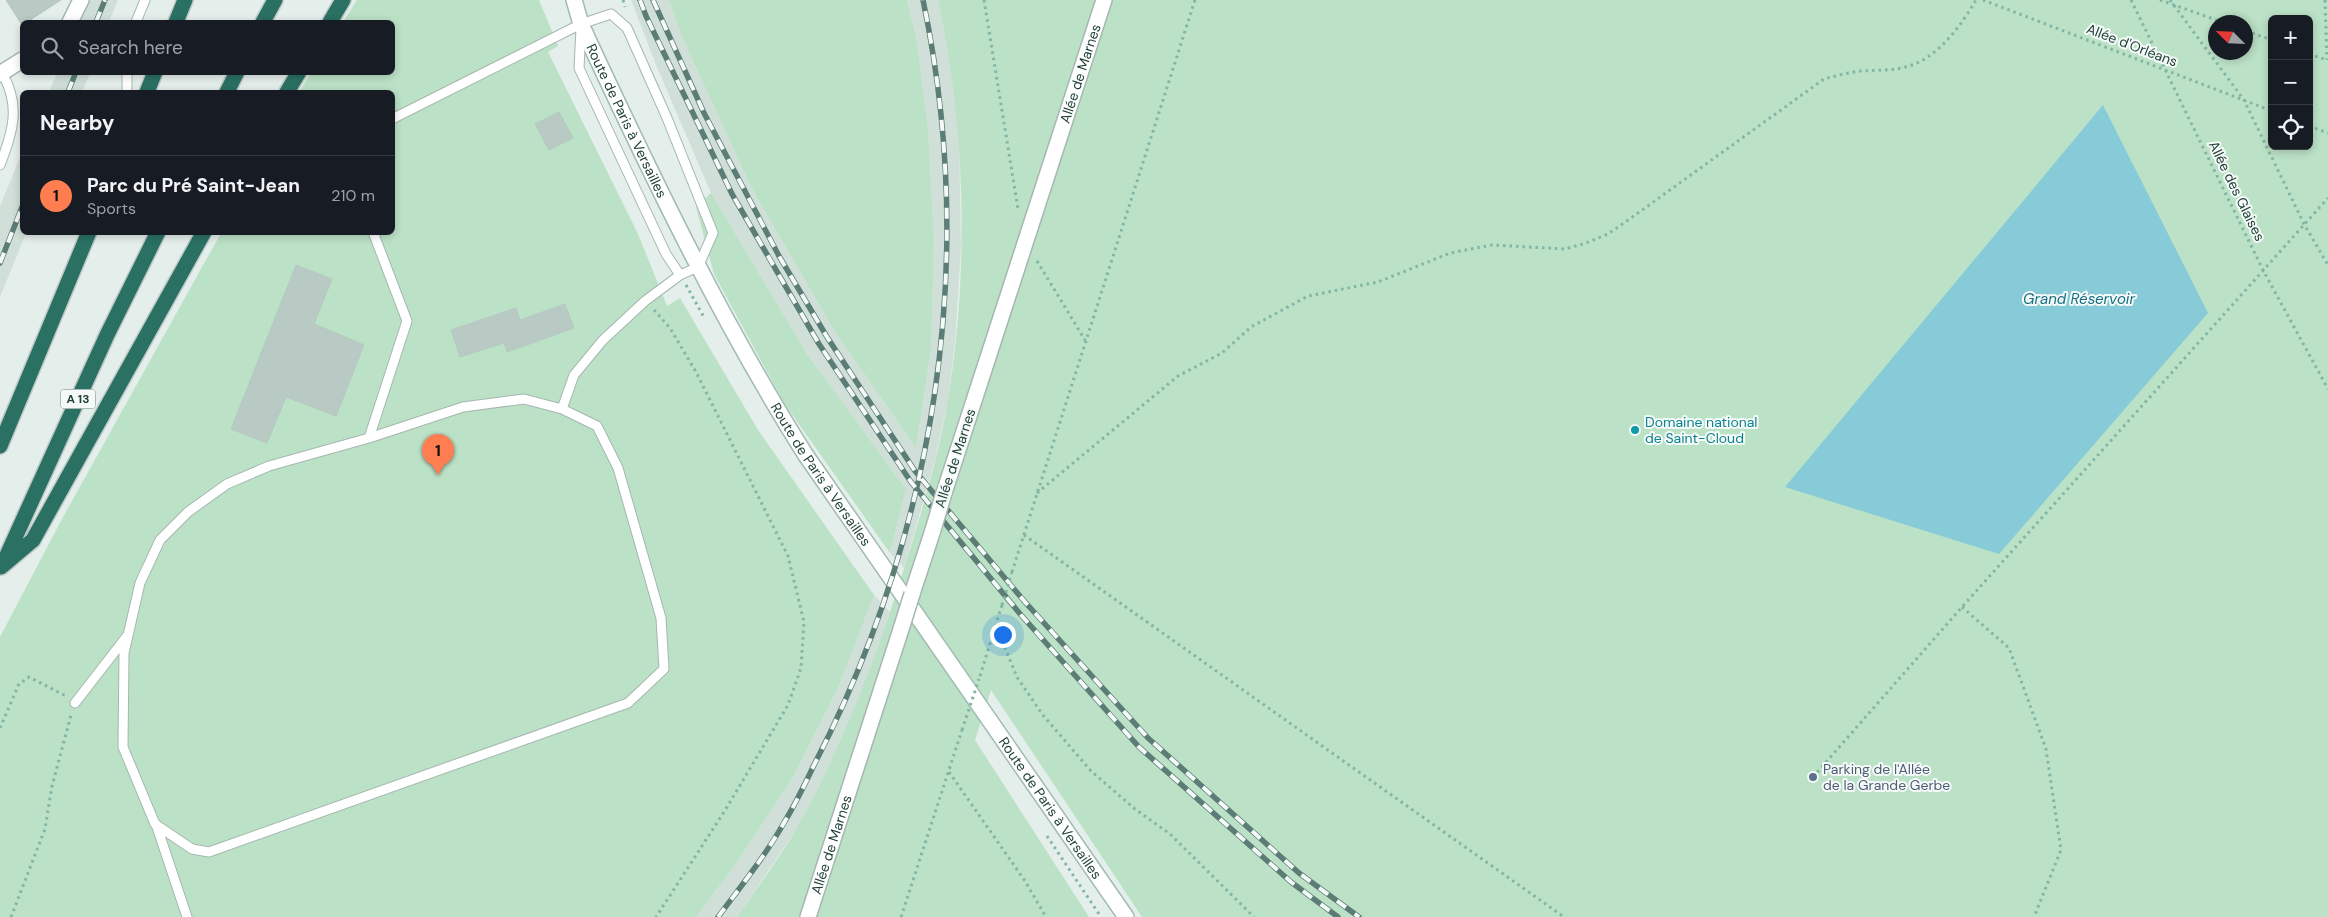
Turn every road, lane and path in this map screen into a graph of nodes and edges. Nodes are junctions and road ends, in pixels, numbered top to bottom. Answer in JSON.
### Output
{"nodes":[{"id":1,"x":81,"y":0,"type":"edge"},
{"id":2,"x":145,"y":0,"type":"edge"},
{"id":3,"x":185,"y":0,"type":"edge"},
{"id":4,"x":274,"y":0,"type":"edge"},
{"id":5,"x":344,"y":0,"type":"edge"},
{"id":6,"x":574,"y":0,"type":"edge"},
{"id":7,"x":984,"y":0,"type":"edge"},
{"id":8,"x":1104,"y":0,"type":"edge"},
{"id":9,"x":1195,"y":0,"type":"edge"},
{"id":10,"x":1976,"y":0,"type":"edge"},
{"id":11,"x":1983,"y":0,"type":"edge"},
{"id":12,"x":2131,"y":0,"type":"edge"},
{"id":13,"x":2160,"y":0,"type":"edge"},
{"id":14,"x":2170,"y":0,"type":"edge"},
{"id":15,"x":2325,"y":0,"type":"edge"},
{"id":16,"x":2172,"y":4,"type":"junction"},
{"id":17,"x":2208,"y":17,"type":"edge"},
{"id":18,"x":71,"y":20,"type":"edge"},
{"id":19,"x":137,"y":20,"type":"edge"},
{"id":20,"x":177,"y":20,"type":"edge"},
{"id":21,"x":264,"y":20,"type":"edge"},
{"id":22,"x":331,"y":20,"type":"edge"},
{"id":23,"x":581,"y":24,"type":"junction"},
{"id":24,"x":2253,"y":33,"type":"edge"},
{"id":25,"x":2268,"y":39,"type":"edge"},
{"id":26,"x":2313,"y":55,"type":"edge"},
{"id":27,"x":2327,"y":60,"type":"edge"},
{"id":28,"x":20,"y":61,"type":"edge"},
{"id":29,"x":2165,"y":69,"type":"junction"},
{"id":30,"x":1,"y":73,"type":"edge"},
{"id":31,"x":127,"y":75,"type":"edge"},
{"id":32,"x":154,"y":75,"type":"edge"},
{"id":33,"x":236,"y":75,"type":"edge"},
{"id":34,"x":297,"y":75,"type":"edge"},
{"id":35,"x":127,"y":90,"type":"edge"},
{"id":36,"x":148,"y":90,"type":"edge"},
{"id":37,"x":228,"y":90,"type":"edge"},
{"id":38,"x":288,"y":90,"type":"edge"},
{"id":39,"x":2244,"y":100,"type":"junction"},
{"id":40,"x":2268,"y":109,"type":"edge"},
{"id":41,"x":395,"y":118,"type":"edge"},
{"id":42,"x":2313,"y":127,"type":"edge"},
{"id":43,"x":2328,"y":133,"type":"edge"},
{"id":44,"x":0,"y":165,"type":"edge"},
{"id":45,"x":2328,"y":198,"type":"edge"},
{"id":46,"x":1019,"y":213,"type":"dead end"},
{"id":47,"x":2304,"y":224,"type":"junction"},
{"id":48,"x":88,"y":235,"type":"edge"},
{"id":49,"x":157,"y":235,"type":"edge"},
{"id":50,"x":202,"y":235,"type":"edge"},
{"id":51,"x":374,"y":235,"type":"edge"},
{"id":52,"x":1024,"y":242,"type":"junction"},
{"id":53,"x":2328,"y":266,"type":"edge"},
{"id":54,"x":698,"y":267,"type":"junction"},
{"id":55,"x":2264,"y":272,"type":"junction"},
{"id":56,"x":680,"y":275,"type":"junction"},
{"id":57,"x":645,"y":301,"type":"junction"},
{"id":58,"x":1085,"y":340,"type":"junction"},
{"id":59,"x":2328,"y":389,"type":"edge"},
{"id":60,"x":562,"y":409,"type":"junction"},
{"id":61,"x":369,"y":438,"type":"junction"},
{"id":62,"x":0,"y":446,"type":"edge"},
{"id":63,"x":1037,"y":493,"type":"junction"},
{"id":64,"x":1024,"y":535,"type":"junction"},
{"id":65,"x":1,"y":568,"type":"edge"},
{"id":66,"x":1962,"y":607,"type":"junction"},
{"id":67,"x":992,"y":633,"type":"junction"},
{"id":68,"x":128,"y":634,"type":"junction"},
{"id":69,"x":75,"y":703,"type":"junction"},
{"id":70,"x":0,"y":728,"type":"edge"},
{"id":71,"x":949,"y":772,"type":"junction"},
{"id":72,"x":1813,"y":777,"type":"dead end"},
{"id":73,"x":156,"y":824,"type":"junction"},
{"id":74,"x":11,"y":917,"type":"edge"},
{"id":75,"x":188,"y":917,"type":"edge"},
{"id":76,"x":656,"y":917,"type":"edge"},
{"id":77,"x":808,"y":917,"type":"edge"},
{"id":78,"x":901,"y":917,"type":"edge"},
{"id":79,"x":1046,"y":917,"type":"edge"},
{"id":80,"x":1126,"y":917,"type":"edge"},
{"id":81,"x":1254,"y":917,"type":"edge"},
{"id":82,"x":1564,"y":917,"type":"edge"},
{"id":83,"x":2034,"y":917,"type":"edge"}],
"edges":[{"from":1,"to":18,"type":"main road"},
{"from":2,"to":19,"type":"lane"},
{"from":3,"to":20,"type":"highway"},
{"from":4,"to":21,"type":"highway"},
{"from":5,"to":22,"type":"highway"},
{"from":6,"to":23,"type":"main road","name":"Route de Paris à Versailles"},
{"from":7,"to":46,"type":"path"},
{"from":8,"to":52,"type":"main road","name":"Allée de Marnes"},
{"from":9,"to":58,"type":"path"},
{"from":10,"to":63,"type":"path"},
{"from":11,"to":29,"type":"path","name":"Allée d'Orléans"},
{"from":12,"to":29,"type":"path","name":"Allée des Glaises"},
{"from":13,"to":16,"type":"path"},
{"from":14,"to":16,"type":"path"},
{"from":15,"to":27,"type":"path"},
{"from":16,"to":17,"type":"path"},
{"from":16,"to":39,"type":"path"},
{"from":23,"to":41,"type":"lane"},
{"from":23,"to":54,"type":"main road","name":"Route de Paris à Versailles"},
{"from":23,"to":54,"type":"lane"},
{"from":23,"to":56,"type":"lane"},
{"from":24,"to":25,"type":"path"},
{"from":26,"to":27,"type":"path"},
{"from":28,"to":30,"type":"main road"},
{"from":29,"to":39,"type":"path","name":"Allée d'Orléans"},
{"from":29,"to":55,"type":"path","name":"Allée des Glaises"},
{"from":30,"to":44,"type":"lane"},
{"from":31,"to":35,"type":"lane"},
{"from":32,"to":36,"type":"highway"},
{"from":33,"to":37,"type":"highway"},
{"from":34,"to":38,"type":"highway"},
{"from":39,"to":40,"type":"path","name":"Allée d'Orléans"},
{"from":39,"to":47,"type":"path"},
{"from":42,"to":43,"type":"path"},
{"from":45,"to":47,"type":"path"},
{"from":47,"to":53,"type":"path"},
{"from":47,"to":55,"type":"path"},
{"from":48,"to":62,"type":"highway"},
{"from":49,"to":65,"type":"highway","number":"A 13"},
{"from":50,"to":65,"type":"highway"},
{"from":51,"to":61,"type":"lane"},
{"from":52,"to":58,"type":"path"},
{"from":52,"to":77,"type":"main road","name":"Allée de Marnes","bridge":true},
{"from":54,"to":56,"type":"lane"},
{"from":54,"to":80,"type":"main road","name":"Route de Paris à Versailles"},
{"from":55,"to":59,"type":"path","name":"Allée des Glaises"},
{"from":55,"to":66,"type":"path"},
{"from":56,"to":57,"type":"lane"},
{"from":57,"to":60,"type":"lane"},
{"from":57,"to":76,"type":"path"},
{"from":58,"to":63,"type":"path"},
{"from":60,"to":61,"type":"lane"},
{"from":60,"to":73,"type":"lane"},
{"from":61,"to":68,"type":"lane"},
{"from":63,"to":64,"type":"path"},
{"from":64,"to":67,"type":"path","bridge":true},
{"from":64,"to":82,"type":"path"},
{"from":66,"to":72,"type":"path"},
{"from":66,"to":83,"type":"path"},
{"from":67,"to":71,"type":"path","bridge":true},
{"from":67,"to":81,"type":"path"},
{"from":68,"to":69,"type":"lane"},
{"from":68,"to":73,"type":"lane"},
{"from":69,"to":70,"type":"path"},
{"from":69,"to":74,"type":"path"},
{"from":71,"to":78,"type":"path"},
{"from":71,"to":79,"type":"path"},
{"from":73,"to":75,"type":"lane"}]}
